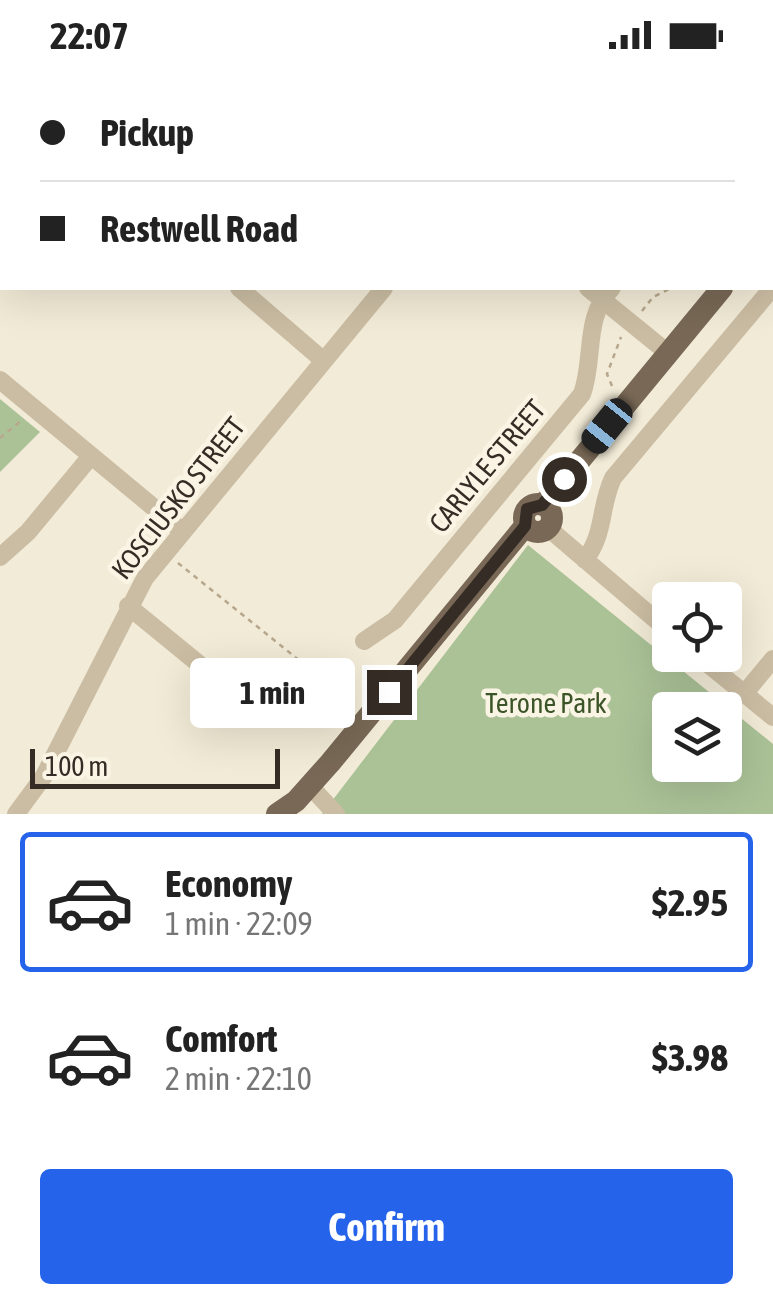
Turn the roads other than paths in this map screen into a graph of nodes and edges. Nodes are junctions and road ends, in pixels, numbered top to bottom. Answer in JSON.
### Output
{"nodes":[{"id":1,"x":241,"y":290,"type":"edge"},
{"id":2,"x":382,"y":290,"type":"edge"},
{"id":3,"x":720,"y":290,"type":"edge"},
{"id":4,"x":771,"y":290,"type":"edge"},
{"id":5,"x":601,"y":291,"type":"edge"},
{"id":6,"x":668,"y":353,"type":"junction"},
{"id":7,"x":324,"y":360,"type":"junction"},
{"id":8,"x":0,"y":380,"type":"edge"},
{"id":9,"x":91,"y":456,"type":"junction"},
{"id":10,"x":539,"y":519,"type":"junction"},
{"id":11,"x":182,"y":530,"type":"junction"},
{"id":12,"x":0,"y":557,"type":"edge"},
{"id":13,"x":585,"y":560,"type":"junction"},
{"id":14,"x":128,"y":606,"type":"junction"},
{"id":15,"x":652,"y":617,"type":"edge"},
{"id":16,"x":364,"y":641,"type":"dead end"},
{"id":17,"x":773,"y":659,"type":"edge"},
{"id":18,"x":717,"y":672,"type":"edge"},
{"id":19,"x":216,"y":678,"type":"dead end"},
{"id":20,"x":744,"y":694,"type":"junction"},
{"id":21,"x":773,"y":718,"type":"edge"},
{"id":22,"x":293,"y":804,"type":"edge"},
{"id":23,"x":16,"y":814,"type":"edge"},
{"id":24,"x":336,"y":814,"type":"edge"}],
"edges":[{"from":1,"to":7,"type":"street"},
{"from":2,"to":7,"type":"street","name":"KOSCIUSKO STREET"},
{"from":3,"to":6,"type":"main road"},
{"from":4,"to":13,"type":"street"},
{"from":5,"to":6,"type":"street"},
{"from":5,"to":16,"type":"street","name":"CARLYLE STREET"},
{"from":6,"to":10,"type":"main road"},
{"from":7,"to":11,"type":"street","name":"KOSCIUSKO STREET"},
{"from":8,"to":9,"type":"street"},
{"from":9,"to":11,"type":"street"},
{"from":9,"to":12,"type":"street"},
{"from":10,"to":13,"type":"street"},
{"from":10,"to":22,"type":"main road"},
{"from":11,"to":14,"type":"street","name":"KOSCIUSKO STREET"},
{"from":13,"to":15,"type":"street"},
{"from":14,"to":19,"type":"street"},
{"from":14,"to":23,"type":"street","name":"KOSCIUSKO STREET"},
{"from":17,"to":20,"type":"street"},
{"from":18,"to":20,"type":"street"},
{"from":20,"to":21,"type":"street"},
{"from":22,"to":24,"type":"street"}]}
